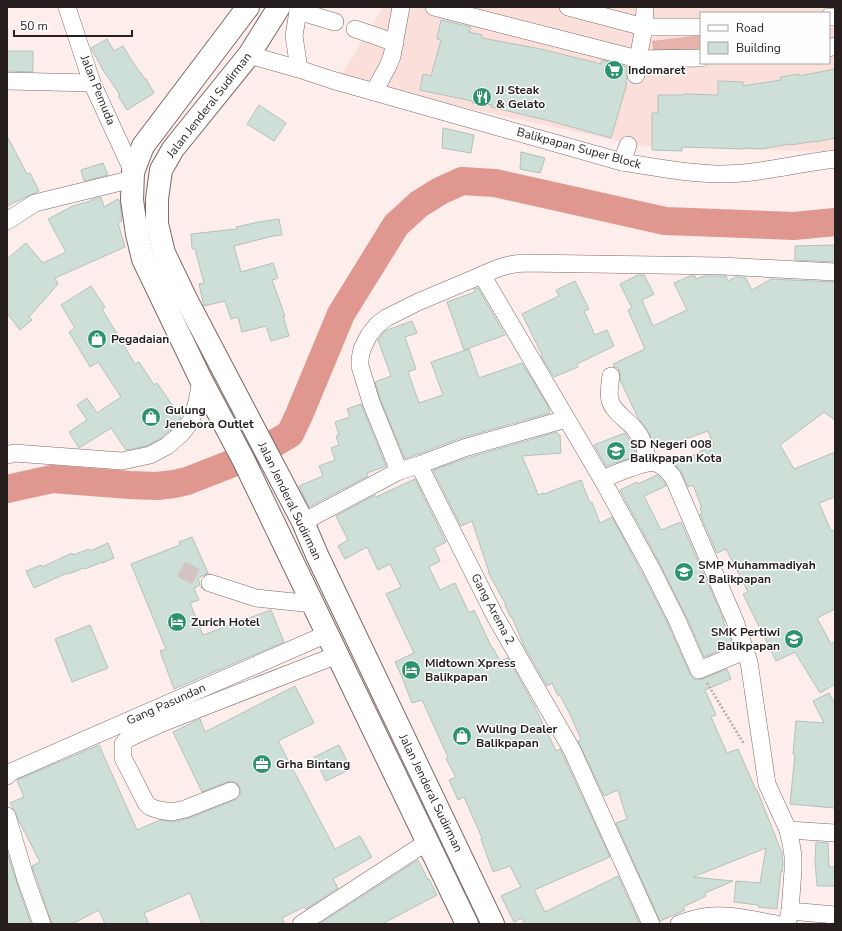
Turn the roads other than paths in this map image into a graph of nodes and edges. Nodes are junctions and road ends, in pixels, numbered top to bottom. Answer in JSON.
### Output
{"nodes":[{"id":1,"x":67,"y":7,"type":"edge"},
{"id":2,"x":248,"y":7,"type":"edge"},
{"id":3,"x":401,"y":7,"type":"edge"},
{"id":4,"x":434,"y":7,"type":"edge"},
{"id":5,"x":568,"y":7,"type":"edge"},
{"id":6,"x":645,"y":7,"type":"edge"},
{"id":7,"x":292,"y":8,"type":"edge"},
{"id":8,"x":335,"y":22,"type":"dead end"},
{"id":9,"x":644,"y":27,"type":"junction"},
{"id":10,"x":700,"y":27,"type":"edge"},
{"id":11,"x":355,"y":29,"type":"dead end"},
{"id":12,"x":395,"y":43,"type":"junction"},
{"id":13,"x":249,"y":55,"type":"junction"},
{"id":14,"x":700,"y":58,"type":"edge"},
{"id":15,"x":637,"y":67,"type":"junction"},
{"id":16,"x":299,"y":69,"type":"junction"},
{"id":17,"x":7,"y":81,"type":"edge"},
{"id":18,"x":92,"y":83,"type":"junction"},
{"id":19,"x":374,"y":92,"type":"junction"},
{"id":20,"x":628,"y":145,"type":"dead end"},
{"id":21,"x":835,"y":159,"type":"edge"},
{"id":22,"x":622,"y":162,"type":"junction"},
{"id":23,"x":133,"y":176,"type":"junction"},
{"id":24,"x":7,"y":220,"type":"edge"},
{"id":25,"x":835,"y":272,"type":"edge"},
{"id":26,"x":482,"y":275,"type":"junction"},
{"id":27,"x":611,"y":376,"type":"dead end"},
{"id":28,"x":201,"y":380,"type":"junction"},
{"id":29,"x":566,"y":419,"type":"junction"},
{"id":30,"x":7,"y":454,"type":"edge"},
{"id":31,"x":648,"y":462,"type":"junction"},
{"id":32,"x":419,"y":465,"type":"junction"},
{"id":33,"x":399,"y":471,"type":"junction"},
{"id":34,"x":602,"y":479,"type":"junction"},
{"id":35,"x":304,"y":522,"type":"junction"},
{"id":36,"x":210,"y":583,"type":"tunnel mouth"},
{"id":37,"x":313,"y":604,"type":"junction"},
{"id":38,"x":327,"y":634,"type":"junction"},
{"id":39,"x":745,"y":651,"type":"junction"},
{"id":40,"x":337,"y":655,"type":"junction"},
{"id":41,"x":7,"y":776,"type":"edge"},
{"id":42,"x":230,"y":791,"type":"dead end"},
{"id":43,"x":7,"y":816,"type":"edge"},
{"id":44,"x":788,"y":830,"type":"junction"},
{"id":45,"x":835,"y":833,"type":"edge"},
{"id":46,"x":427,"y":842,"type":"junction"},
{"id":47,"x":835,"y":915,"type":"edge"},
{"id":48,"x":794,"y":918,"type":"edge"},
{"id":49,"x":42,"y":924,"type":"edge"},
{"id":50,"x":301,"y":924,"type":"edge"},
{"id":51,"x":467,"y":924,"type":"edge"},
{"id":52,"x":493,"y":924,"type":"edge"},
{"id":53,"x":651,"y":924,"type":"edge"},
{"id":54,"x":679,"y":924,"type":"edge"},
{"id":55,"x":776,"y":924,"type":"edge"}],
"edges":[{"from":1,"to":18,"type":"street","name":"Jalan Pemuda"},
{"from":2,"to":23,"type":"highway","name":"Jalan Jenderal Sudirman"},
{"from":3,"to":12,"type":"street"},
{"from":4,"to":15,"type":"street"},
{"from":5,"to":9,"type":"street"},
{"from":6,"to":9,"type":"street"},
{"from":7,"to":8,"type":"street"},
{"from":7,"to":13,"type":"highway","name":"Jalan Jenderal Sudirman"},
{"from":7,"to":16,"type":"street"},
{"from":9,"to":10,"type":"street"},
{"from":9,"to":15,"type":"street"},
{"from":11,"to":12,"type":"street"},
{"from":12,"to":19,"type":"street"},
{"from":13,"to":16,"type":"street","name":"Balikpapan Super Block"},
{"from":13,"to":35,"type":"highway","name":"Jalan Jenderal Sudirman"},
{"from":14,"to":15,"type":"street"},
{"from":16,"to":19,"type":"street","name":"Balikpapan Super Block"},
{"from":17,"to":18,"type":"street"},
{"from":18,"to":23,"type":"street","name":"Jalan Pemuda"},
{"from":19,"to":22,"type":"street","name":"Balikpapan Super Block"},
{"from":20,"to":22,"type":"street"},
{"from":21,"to":22,"type":"street","name":"Balikpapan Super Block"},
{"from":23,"to":24,"type":"street"},
{"from":23,"to":28,"type":"highway","name":"Jalan Jenderal Sudirman"},
{"from":25,"to":26,"type":"street"},
{"from":26,"to":29,"type":"street"},
{"from":26,"to":33,"type":"street"},
{"from":27,"to":31,"type":"street"},
{"from":28,"to":30,"type":"street"},
{"from":28,"to":37,"type":"highway","name":"Jalan Jenderal Sudirman"},
{"from":29,"to":32,"type":"street"},
{"from":29,"to":34,"type":"street"},
{"from":31,"to":34,"type":"street"},
{"from":31,"to":39,"type":"street"},
{"from":32,"to":33,"type":"street"},
{"from":32,"to":53,"type":"street","name":"Gang Arema 2"},
{"from":33,"to":35,"type":"street"},
{"from":34,"to":39,"type":"street"},
{"from":35,"to":52,"type":"highway","name":"Jalan Jenderal Sudirman"},
{"from":36,"to":37,"type":"street"},
{"from":37,"to":38,"type":"highway","name":"Jalan Jenderal Sudirman"},
{"from":38,"to":40,"type":"highway","name":"Jalan Jenderal Sudirman"},
{"from":38,"to":41,"type":"street","name":"Gang Pasundan"},
{"from":39,"to":44,"type":"street"},
{"from":40,"to":42,"type":"street"},
{"from":40,"to":46,"type":"highway","name":"Jalan Jenderal Sudirman"},
{"from":43,"to":49,"type":"street"},
{"from":44,"to":45,"type":"street"},
{"from":44,"to":48,"type":"street"},
{"from":46,"to":50,"type":"street"},
{"from":46,"to":51,"type":"highway","name":"Jalan Jenderal Sudirman"},
{"from":47,"to":48,"type":"street"},
{"from":54,"to":55,"type":"street"}]}
